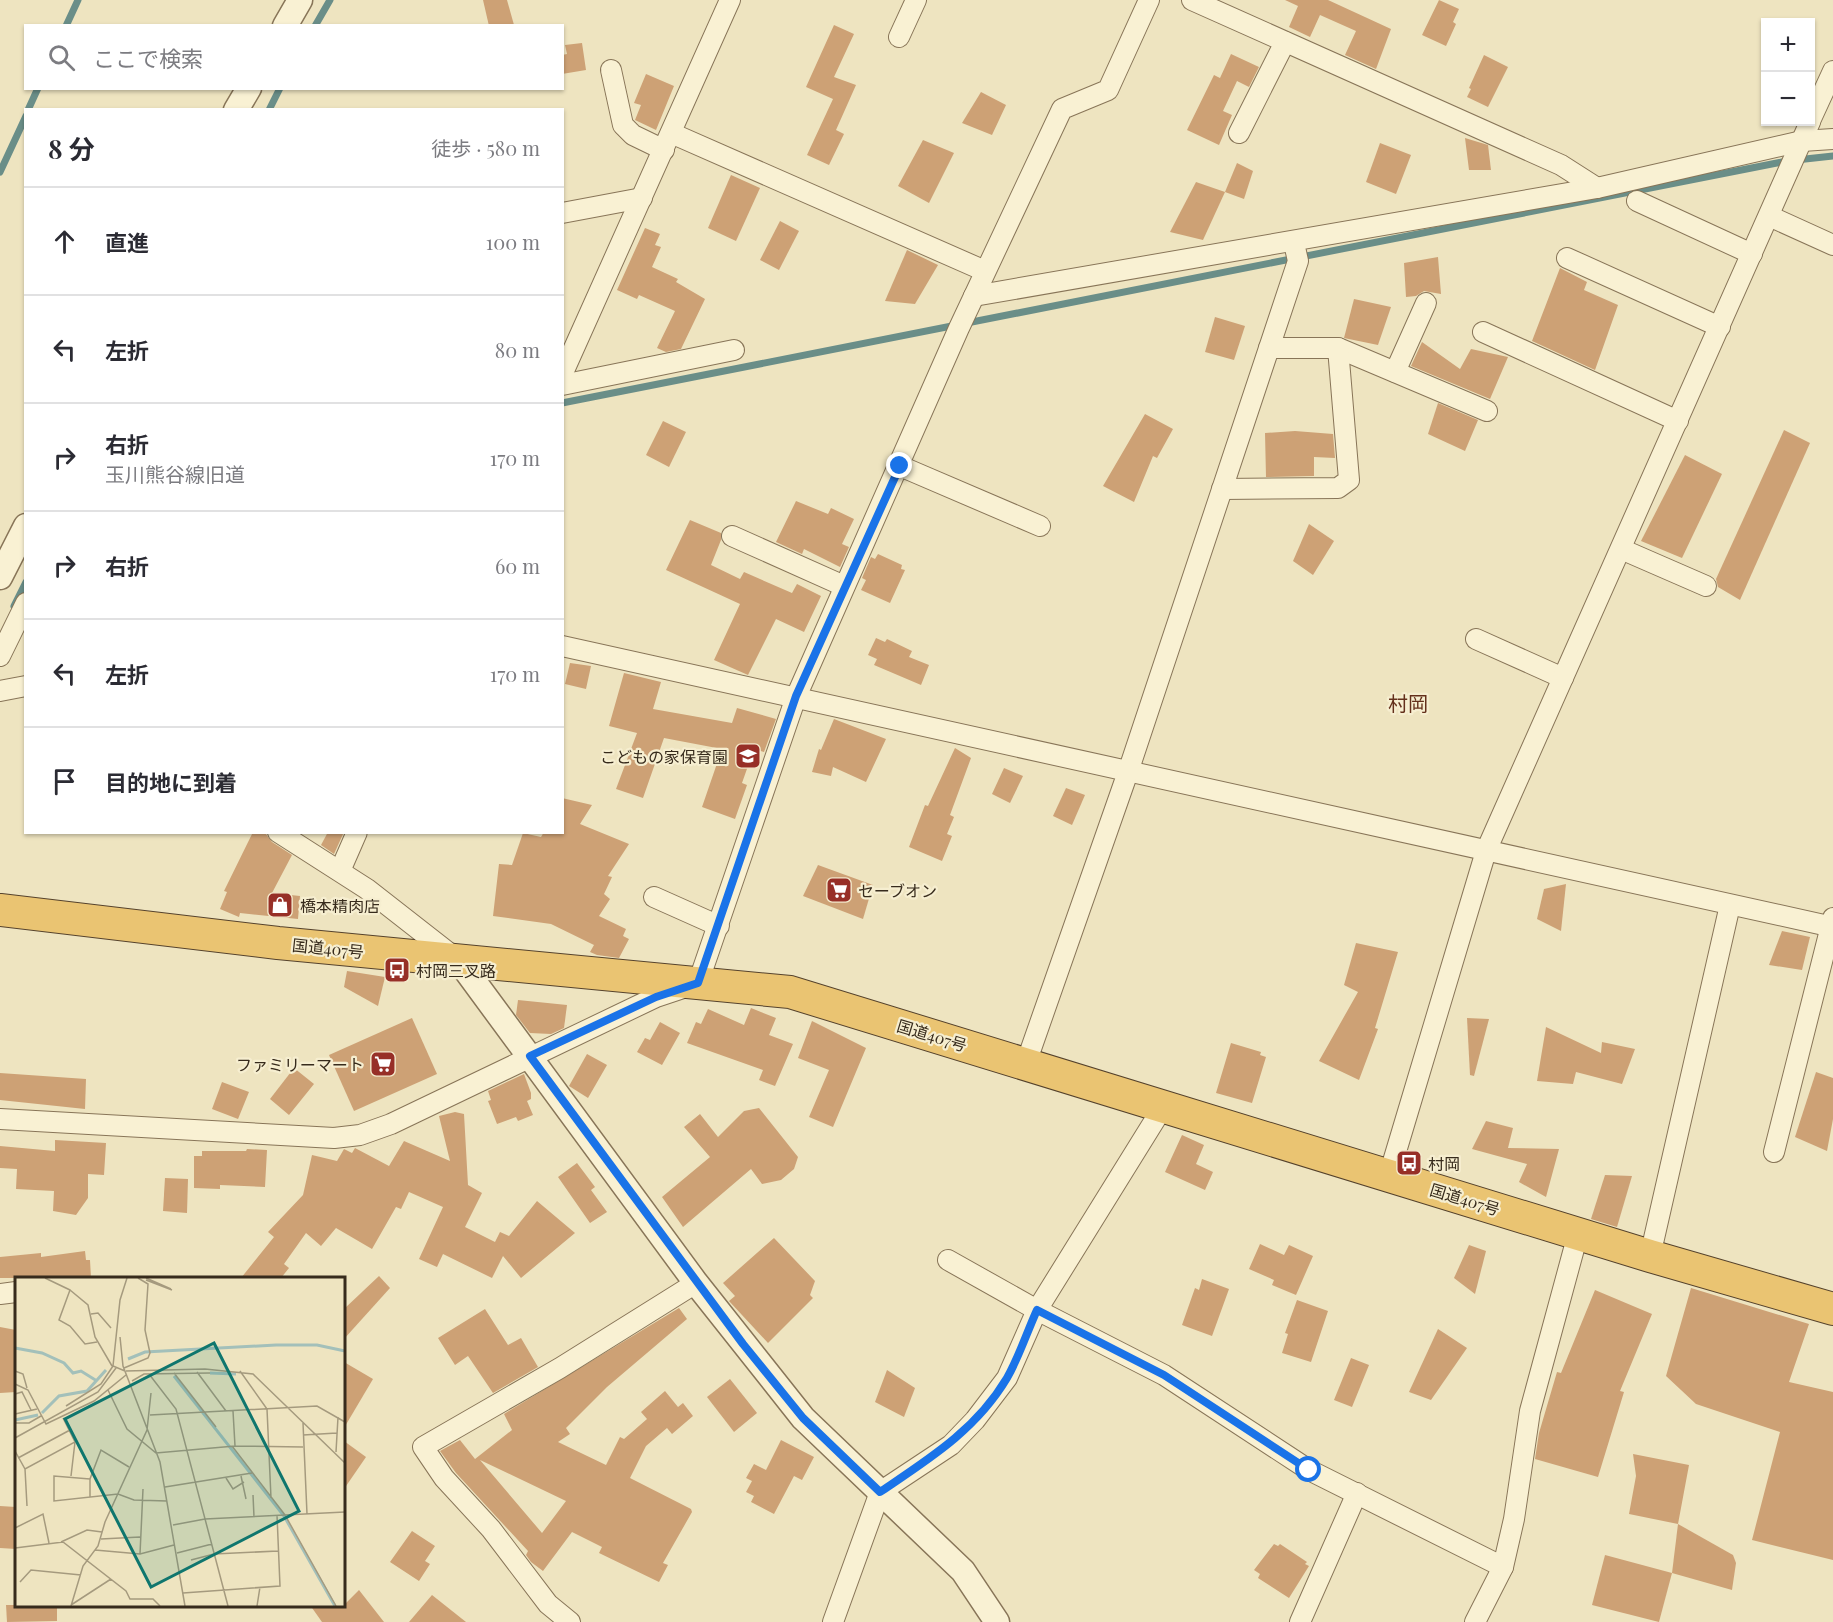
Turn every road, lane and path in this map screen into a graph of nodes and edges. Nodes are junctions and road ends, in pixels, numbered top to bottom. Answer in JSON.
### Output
{"nodes":[{"id":1,"x":300,"y":0,"type":"edge"},
{"id":2,"x":730,"y":0,"type":"edge"},
{"id":3,"x":916,"y":0,"type":"edge"},
{"id":4,"x":1149,"y":0,"type":"edge"},
{"id":5,"x":1192,"y":0,"type":"edge"},
{"id":6,"x":286,"y":24,"type":"edge"},
{"id":7,"x":899,"y":37,"type":"dead end"},
{"id":8,"x":1285,"y":42,"type":"junction"},
{"id":9,"x":611,"y":70,"type":"dead end"},
{"id":10,"x":1833,"y":71,"type":"edge"},
{"id":11,"x":248,"y":90,"type":"edge"},
{"id":12,"x":237,"y":108,"type":"edge"},
{"id":13,"x":1815,"y":110,"type":"edge"},
{"id":14,"x":1808,"y":126,"type":"edge"},
{"id":15,"x":1239,"y":133,"type":"dead end"},
{"id":16,"x":1833,"y":139,"type":"edge"},
{"id":17,"x":1802,"y":141,"type":"junction"},
{"id":18,"x":668,"y":142,"type":"junction"},
{"id":19,"x":1597,"y":188,"type":"junction"},
{"id":20,"x":642,"y":198,"type":"junction"},
{"id":21,"x":1637,"y":201,"type":"dead end"},
{"id":22,"x":564,"y":213,"type":"edge"},
{"id":23,"x":1769,"y":216,"type":"junction"},
{"id":24,"x":1833,"y":246,"type":"edge"},
{"id":25,"x":1296,"y":252,"type":"junction"},
{"id":26,"x":1752,"y":254,"type":"junction"},
{"id":27,"x":1567,"y":258,"type":"dead end"},
{"id":28,"x":985,"y":271,"type":"junction"},
{"id":29,"x":974,"y":296,"type":"junction"},
{"id":30,"x":1426,"y":303,"type":"dead end"},
{"id":31,"x":1720,"y":327,"type":"junction"},
{"id":32,"x":1483,"y":332,"type":"dead end"},
{"id":33,"x":1269,"y":348,"type":"junction"},
{"id":34,"x":1338,"y":348,"type":"junction"},
{"id":35,"x":734,"y":350,"type":"dead end"},
{"id":36,"x":564,"y":371,"type":"edge"},
{"id":37,"x":1395,"y":372,"type":"junction"},
{"id":38,"x":564,"y":385,"type":"edge"},
{"id":39,"x":1488,"y":411,"type":"dead end"},
{"id":40,"x":1678,"y":421,"type":"junction"},
{"id":41,"x":900,"y":466,"type":"junction"},
{"id":42,"x":1222,"y":489,"type":"junction"},
{"id":43,"x":1040,"y":526,"type":"dead end"},
{"id":44,"x":24,"y":530,"type":"edge"},
{"id":45,"x":732,"y":536,"type":"dead end"},
{"id":46,"x":1621,"y":549,"type":"junction"},
{"id":47,"x":0,"y":577,"type":"edge"},
{"id":48,"x":844,"y":586,"type":"junction"},
{"id":49,"x":1706,"y":586,"type":"dead end"},
{"id":50,"x":24,"y":607,"type":"edge"},
{"id":51,"x":1476,"y":639,"type":"dead end"},
{"id":52,"x":564,"y":646,"type":"edge"},
{"id":53,"x":0,"y":656,"type":"edge"},
{"id":54,"x":1563,"y":678,"type":"junction"},
{"id":55,"x":24,"y":686,"type":"edge"},
{"id":56,"x":0,"y":691,"type":"edge"},
{"id":57,"x":796,"y":696,"type":"junction"},
{"id":58,"x":1128,"y":772,"type":"junction"},
{"id":59,"x":284,"y":834,"type":"edge"},
{"id":60,"x":356,"y":834,"type":"edge"},
{"id":61,"x":304,"y":840,"type":"edge"},
{"id":62,"x":1486,"y":851,"type":"junction"},
{"id":63,"x":340,"y":871,"type":"junction"},
{"id":64,"x":654,"y":897,"type":"dead end"},
{"id":65,"x":1730,"y":905,"type":"junction"},
{"id":66,"x":0,"y":910,"type":"edge"},
{"id":67,"x":1832,"y":924,"type":"edge"},
{"id":68,"x":719,"y":926,"type":"junction"},
{"id":69,"x":459,"y":961,"type":"junction"},
{"id":70,"x":698,"y":983,"type":"junction"},
{"id":71,"x":530,"y":1056,"type":"junction"},
{"id":72,"x":1026,"y":1063,"type":"junction"},
{"id":73,"x":1163,"y":1107,"type":"junction"},
{"id":74,"x":0,"y":1119,"type":"edge"},
{"id":75,"x":1774,"y":1152,"type":"dead end"},
{"id":76,"x":1389,"y":1175,"type":"junction"},
{"id":77,"x":1578,"y":1234,"type":"junction"},
{"id":78,"x":1650,"y":1256,"type":"junction"},
{"id":79,"x":948,"y":1260,"type":"dead end"},
{"id":80,"x":696,"y":1283,"type":"junction"},
{"id":81,"x":15,"y":1292,"type":"edge"},
{"id":82,"x":0,"y":1294,"type":"edge"},
{"id":83,"x":1833,"y":1309,"type":"edge"},
{"id":84,"x":1037,"y":1310,"type":"junction"},
{"id":85,"x":880,"y":1492,"type":"junction"},
{"id":86,"x":1357,"y":1493,"type":"junction"},
{"id":87,"x":1503,"y":1567,"type":"junction"},
{"id":88,"x":570,"y":1622,"type":"edge"},
{"id":89,"x":833,"y":1622,"type":"edge"},
{"id":90,"x":997,"y":1622,"type":"edge"},
{"id":91,"x":1300,"y":1622,"type":"edge"},
{"id":92,"x":1475,"y":1622,"type":"edge"}],
"edges":[{"from":1,"to":6,"type":"street"},
{"from":2,"to":18,"type":"street"},
{"from":3,"to":7,"type":"street"},
{"from":4,"to":28,"type":"street"},
{"from":5,"to":8,"type":"street"},
{"from":8,"to":15,"type":"street"},
{"from":8,"to":19,"type":"street"},
{"from":9,"to":18,"type":"street"},
{"from":10,"to":13,"type":"street"},
{"from":11,"to":12,"type":"street"},
{"from":14,"to":17,"type":"street"},
{"from":16,"to":17,"type":"street"},
{"from":17,"to":19,"type":"street"},
{"from":17,"to":23,"type":"street"},
{"from":18,"to":20,"type":"street"},
{"from":18,"to":28,"type":"street"},
{"from":19,"to":25,"type":"street"},
{"from":20,"to":22,"type":"street"},
{"from":20,"to":36,"type":"street"},
{"from":21,"to":26,"type":"street"},
{"from":23,"to":24,"type":"street"},
{"from":23,"to":26,"type":"street"},
{"from":25,"to":29,"type":"street"},
{"from":25,"to":33,"type":"street"},
{"from":26,"to":31,"type":"street"},
{"from":27,"to":31,"type":"street"},
{"from":28,"to":29,"type":"street"},
{"from":29,"to":41,"type":"street"},
{"from":30,"to":37,"type":"street"},
{"from":31,"to":40,"type":"street"},
{"from":32,"to":40,"type":"street"},
{"from":33,"to":34,"type":"street"},
{"from":33,"to":42,"type":"street"},
{"from":34,"to":37,"type":"street"},
{"from":34,"to":42,"type":"street"},
{"from":35,"to":38,"type":"street"},
{"from":37,"to":39,"type":"street"},
{"from":40,"to":46,"type":"street"},
{"from":41,"to":43,"type":"street"},
{"from":41,"to":48,"type":"street"},
{"from":42,"to":58,"type":"street"},
{"from":44,"to":47,"type":"street"},
{"from":45,"to":48,"type":"street"},
{"from":46,"to":49,"type":"street"},
{"from":46,"to":54,"type":"street"},
{"from":48,"to":57,"type":"street"},
{"from":50,"to":53,"type":"street"},
{"from":51,"to":54,"type":"street"},
{"from":52,"to":57,"type":"street"},
{"from":54,"to":62,"type":"street"},
{"from":55,"to":56,"type":"street"},
{"from":57,"to":58,"type":"street"},
{"from":57,"to":68,"type":"street"},
{"from":58,"to":62,"type":"street"},
{"from":58,"to":72,"type":"street"},
{"from":59,"to":61,"type":"street"},
{"from":60,"to":63,"type":"street"},
{"from":61,"to":63,"type":"street"},
{"from":62,"to":65,"type":"street"},
{"from":62,"to":76,"type":"street"},
{"from":63,"to":69,"type":"street"},
{"from":64,"to":68,"type":"street"},
{"from":65,"to":67,"type":"street"},
{"from":65,"to":78,"type":"street"},
{"from":66,"to":69,"type":"highway","name":"国道407号"},
{"from":67,"to":75,"type":"street"},
{"from":68,"to":70,"type":"street"},
{"from":69,"to":70,"type":"highway","name":"国道407号"},
{"from":69,"to":71,"type":"street"},
{"from":70,"to":71,"type":"street"},
{"from":70,"to":72,"type":"highway","name":"国道407号"},
{"from":71,"to":74,"type":"street"},
{"from":71,"to":80,"type":"street"},
{"from":72,"to":73,"type":"highway","name":"国道407号"},
{"from":73,"to":76,"type":"highway","name":"国道407号"},
{"from":73,"to":84,"type":"street"},
{"from":76,"to":77,"type":"highway","name":"国道407号"},
{"from":77,"to":78,"type":"highway","name":"国道407号"},
{"from":77,"to":87,"type":"street"},
{"from":78,"to":83,"type":"highway","name":"国道407号"},
{"from":79,"to":84,"type":"street"},
{"from":80,"to":85,"type":"street"},
{"from":80,"to":88,"type":"street"},
{"from":81,"to":82,"type":"street"},
{"from":84,"to":85,"type":"street"},
{"from":84,"to":86,"type":"street"},
{"from":85,"to":89,"type":"street"},
{"from":85,"to":90,"type":"street"},
{"from":86,"to":87,"type":"street"},
{"from":86,"to":91,"type":"street"},
{"from":87,"to":92,"type":"street"}]}
